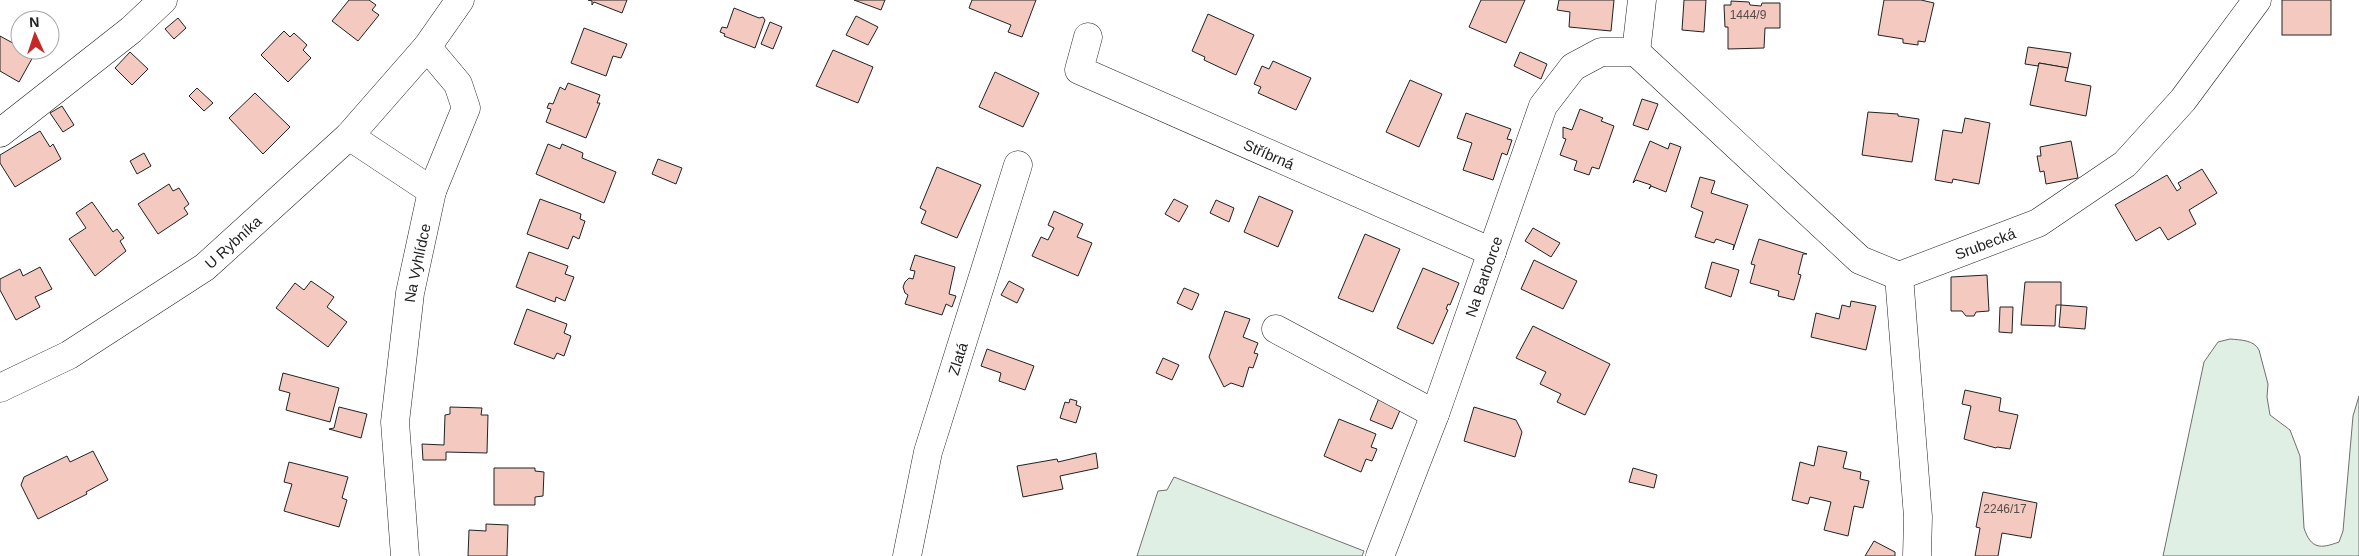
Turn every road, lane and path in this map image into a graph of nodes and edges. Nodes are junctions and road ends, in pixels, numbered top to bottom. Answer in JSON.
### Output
{"nodes":[{"id":1,"x":163,"y":0,"type":"edge"},
{"id":2,"x":460,"y":0,"type":"edge"},
{"id":3,"x":1642,"y":0,"type":"edge"},
{"id":4,"x":2257,"y":0,"type":"edge"},
{"id":5,"x":1088,"y":37,"type":"dead end"},
{"id":6,"x":427,"y":47,"type":"junction"},
{"id":7,"x":1636,"y":52,"type":"junction"},
{"id":8,"x":0,"y":133,"type":"edge"},
{"id":9,"x":349,"y":136,"type":"junction"},
{"id":10,"x":1018,"y":164,"type":"dead end"},
{"id":11,"x":432,"y":191,"type":"junction"},
{"id":12,"x":1492,"y":252,"type":"junction"},
{"id":13,"x":1900,"y":276,"type":"junction"},
{"id":14,"x":1276,"y":328,"type":"dead end"},
{"id":15,"x":0,"y":388,"type":"edge"},
{"id":16,"x":1435,"y":414,"type":"junction"},
{"id":17,"x":405,"y":556,"type":"edge"},
{"id":18,"x":907,"y":556,"type":"edge"},
{"id":19,"x":1381,"y":556,"type":"edge"},
{"id":20,"x":1916,"y":556,"type":"edge"}],
"edges":[{"from":1,"to":8,"type":"street"},
{"from":2,"to":6,"type":"street"},
{"from":3,"to":7,"type":"street"},
{"from":4,"to":13,"type":"street","name":"Srubecká"},
{"from":5,"to":12,"type":"street","name":"Stříbrná"},
{"from":6,"to":9,"type":"street","name":"U Rybníka"},
{"from":6,"to":11,"type":"street","name":"Na Vyhlídce"},
{"from":7,"to":12,"type":"street","name":"Na Barborce"},
{"from":7,"to":13,"type":"street"},
{"from":9,"to":11,"type":"street"},
{"from":9,"to":15,"type":"street","name":"U Rybníka"},
{"from":10,"to":18,"type":"street","name":"Zlatá"},
{"from":11,"to":17,"type":"street","name":"Na Vyhlídce"},
{"from":12,"to":16,"type":"street","name":"Na Barborce"},
{"from":13,"to":20,"type":"street"},
{"from":14,"to":16,"type":"street"},
{"from":16,"to":19,"type":"street","name":"Na Barborce"}]}
